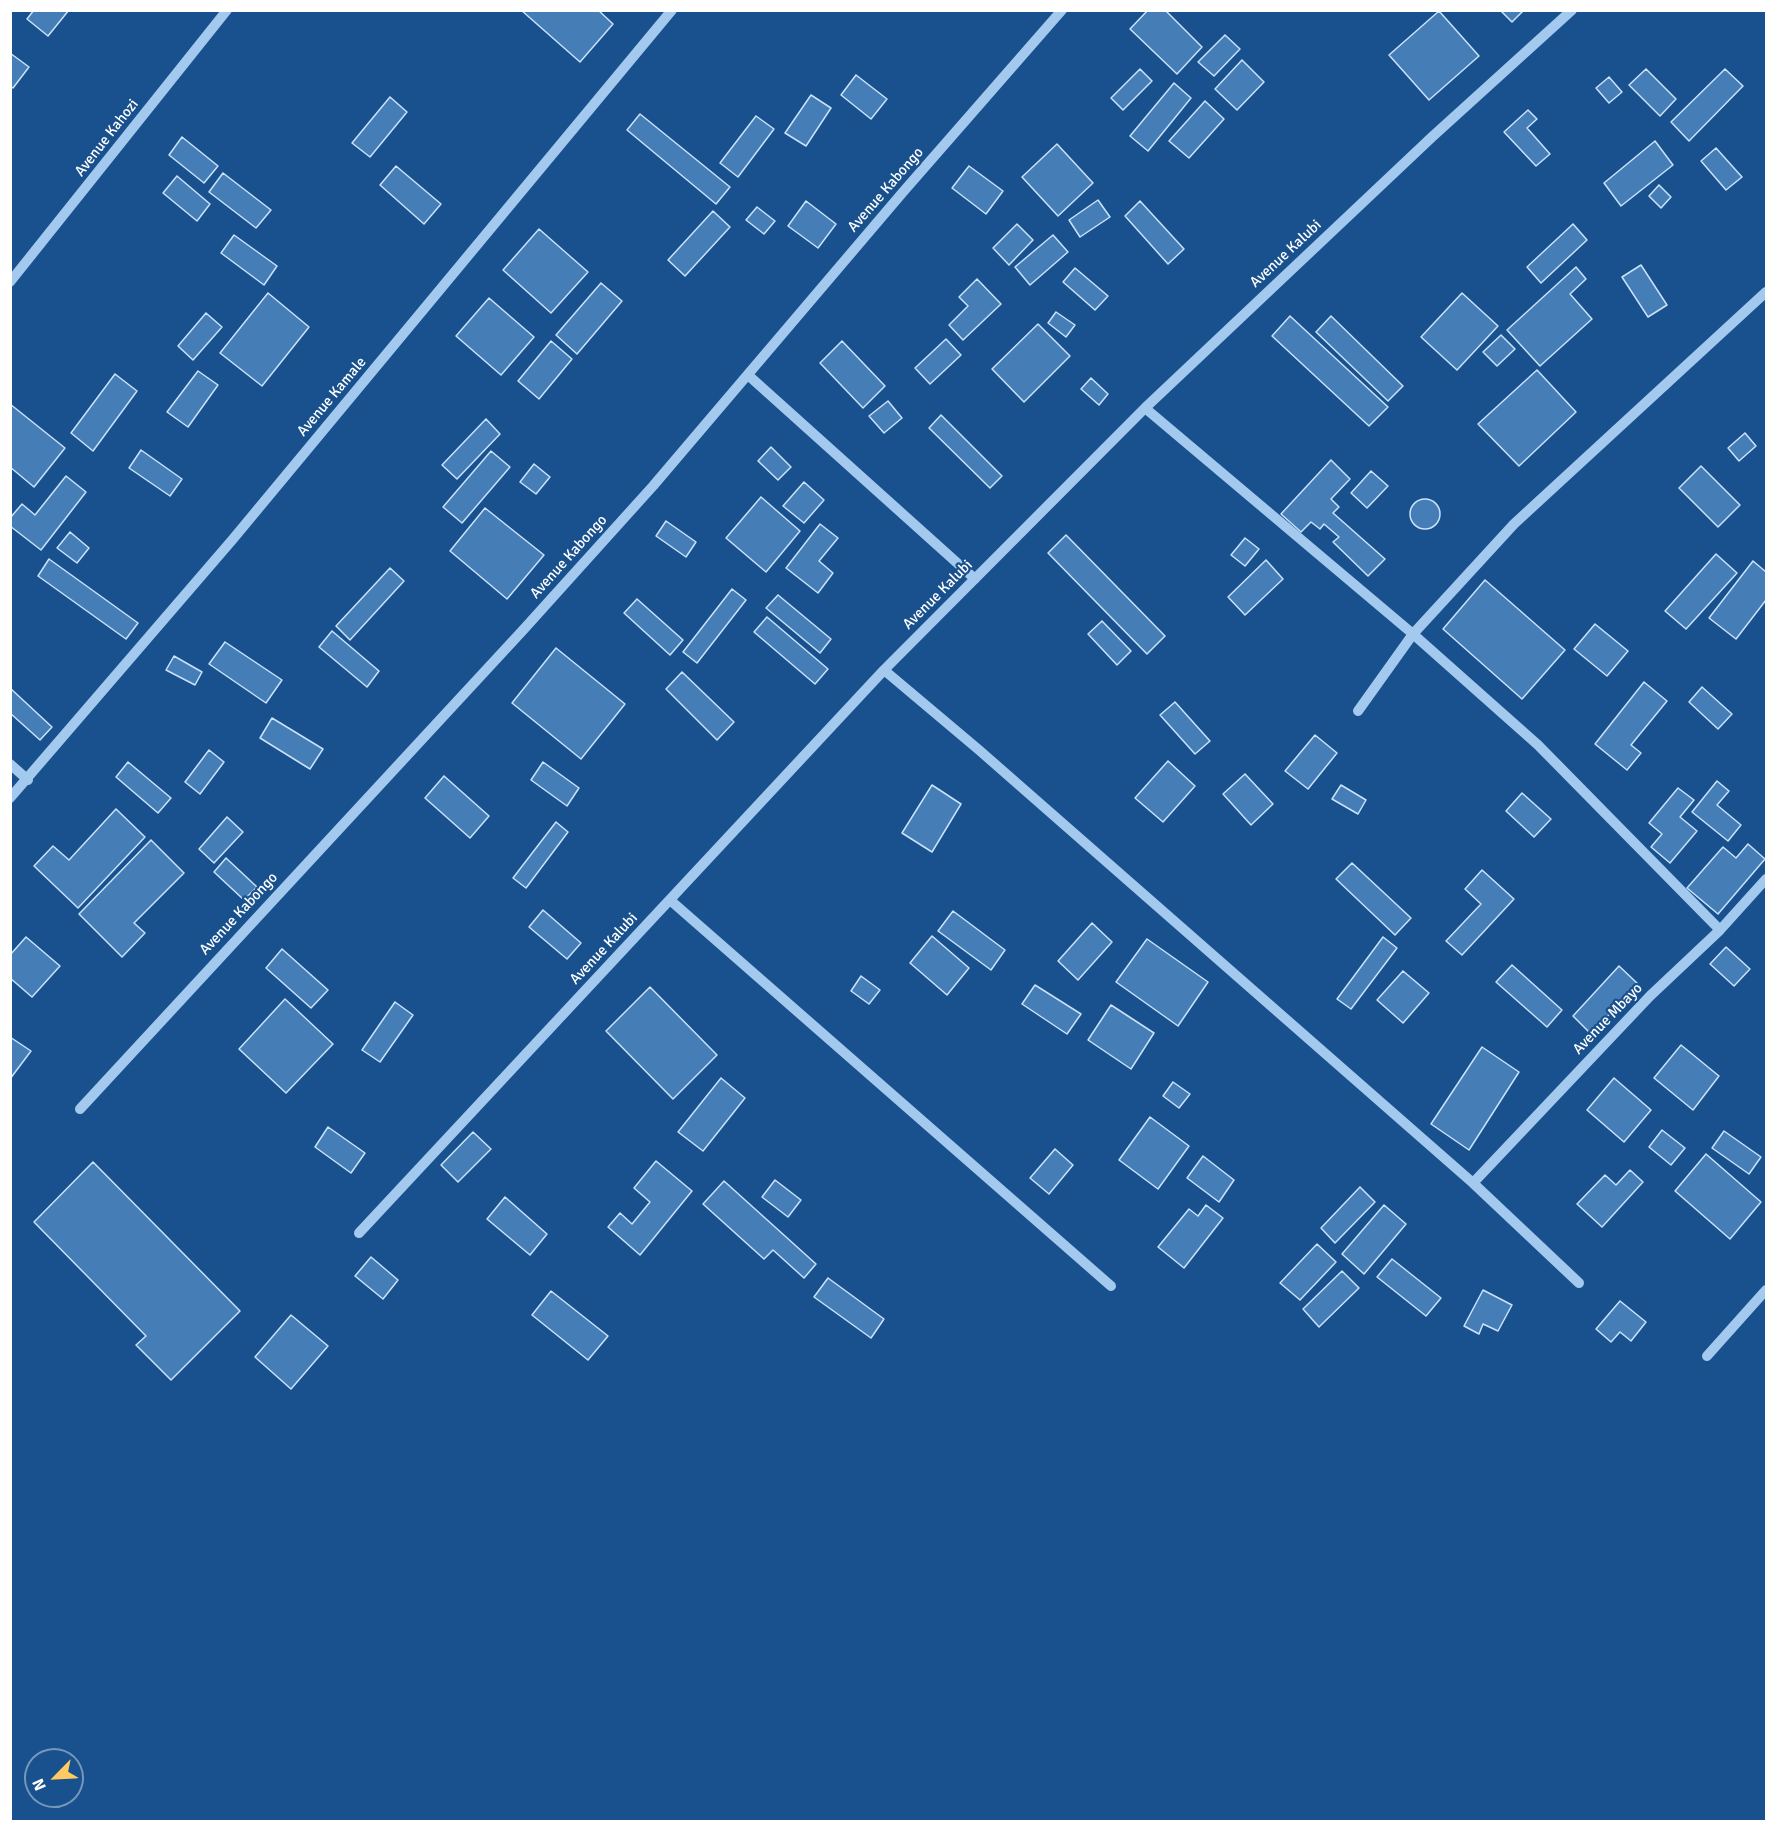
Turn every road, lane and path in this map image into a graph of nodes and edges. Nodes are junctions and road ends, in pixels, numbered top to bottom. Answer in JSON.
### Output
{"nodes":[{"id":1,"x":226,"y":10,"type":"edge"},
{"id":2,"x":672,"y":10,"type":"edge"},
{"id":3,"x":1062,"y":10,"type":"edge"},
{"id":4,"x":1572,"y":10,"type":"edge"},
{"id":5,"x":10,"y":282,"type":"edge"},
{"id":6,"x":1767,"y":291,"type":"edge"},
{"id":7,"x":748,"y":375,"type":"junction"},
{"id":8,"x":1146,"y":408,"type":"junction"},
{"id":9,"x":975,"y":579,"type":"junction"},
{"id":10,"x":1413,"y":633,"type":"junction"},
{"id":11,"x":884,"y":670,"type":"junction"},
{"id":12,"x":1358,"y":711,"type":"dead end"},
{"id":13,"x":10,"y":764,"type":"edge"},
{"id":14,"x":28,"y":780,"type":"junction"},
{"id":15,"x":10,"y":798,"type":"edge"},
{"id":16,"x":1767,"y":879,"type":"edge"},
{"id":17,"x":670,"y":900,"type":"junction"},
{"id":18,"x":1720,"y":930,"type":"junction"},
{"id":19,"x":80,"y":1109,"type":"dead end"},
{"id":20,"x":1473,"y":1183,"type":"junction"},
{"id":21,"x":359,"y":1233,"type":"dead end"},
{"id":22,"x":1579,"y":1283,"type":"dead end"},
{"id":23,"x":1111,"y":1286,"type":"dead end"},
{"id":24,"x":1767,"y":1290,"type":"edge"},
{"id":25,"x":1707,"y":1356,"type":"dead end"}],
"edges":[{"from":1,"to":5,"type":"street","name":"Avenue Kahozi"},
{"from":2,"to":14,"type":"street","name":"Avenue Kamale"},
{"from":3,"to":7,"type":"street","name":"Avenue Kabongo"},
{"from":4,"to":8,"type":"street","name":"Avenue Kalubi"},
{"from":6,"to":10,"type":"street"},
{"from":7,"to":9,"type":"street"},
{"from":7,"to":19,"type":"street","name":"Avenue Kabongo"},
{"from":8,"to":9,"type":"street","name":"Avenue Kalubi"},
{"from":8,"to":10,"type":"street"},
{"from":9,"to":11,"type":"street","name":"Avenue Kalubi"},
{"from":10,"to":12,"type":"street"},
{"from":10,"to":18,"type":"street"},
{"from":11,"to":17,"type":"street","name":"Avenue Kalubi"},
{"from":11,"to":20,"type":"street"},
{"from":13,"to":14,"type":"street"},
{"from":14,"to":15,"type":"street","name":"Avenue Kamale"},
{"from":16,"to":18,"type":"street","name":"Avenue Mbayo"},
{"from":17,"to":21,"type":"street","name":"Avenue Kalubi"},
{"from":17,"to":23,"type":"street"},
{"from":18,"to":20,"type":"street","name":"Avenue Mbayo"},
{"from":20,"to":22,"type":"street"},
{"from":24,"to":25,"type":"street"}]}
